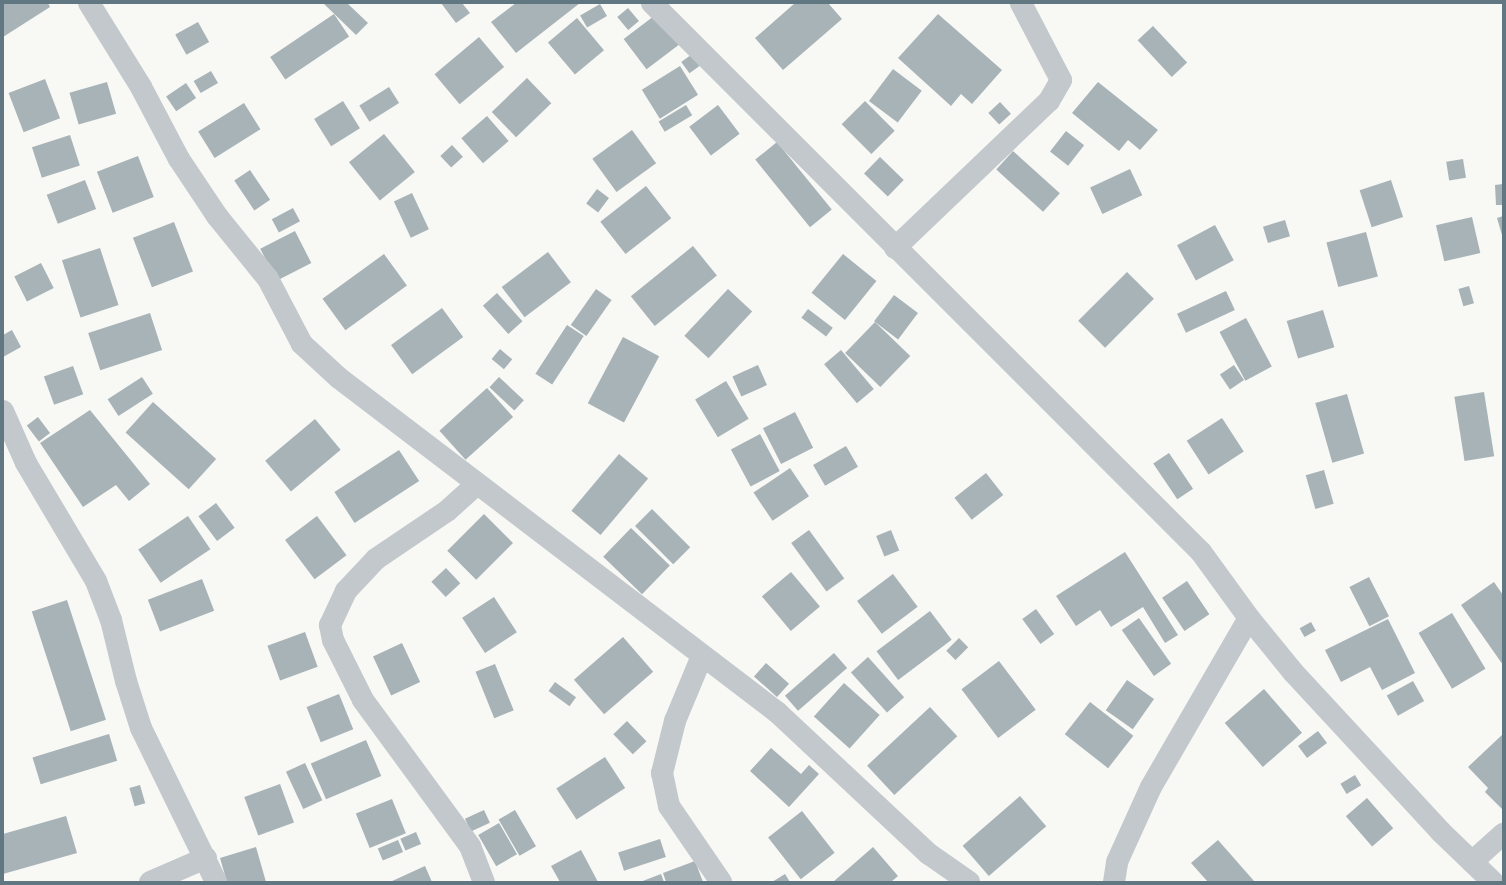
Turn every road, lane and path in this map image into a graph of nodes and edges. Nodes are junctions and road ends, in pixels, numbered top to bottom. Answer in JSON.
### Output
{"nodes":[{"id":1,"x":89,"y":3,"type":"edge"},
{"id":2,"x":652,"y":3,"type":"edge"},
{"id":3,"x":1021,"y":3,"type":"edge"},
{"id":4,"x":895,"y":248,"type":"junction"},
{"id":5,"x":3,"y":411,"type":"edge"},
{"id":6,"x":477,"y":484,"type":"junction"},
{"id":7,"x":1249,"y":618,"type":"junction"},
{"id":8,"x":702,"y":656,"type":"junction"},
{"id":9,"x":1503,"y":834,"type":"edge"},
{"id":10,"x":206,"y":858,"type":"junction"},
{"id":11,"x":1472,"y":862,"type":"junction"},
{"id":12,"x":150,"y":882,"type":"edge"},
{"id":13,"x":216,"y":882,"type":"edge"},
{"id":14,"x":484,"y":882,"type":"edge"},
{"id":15,"x":721,"y":882,"type":"edge"},
{"id":16,"x":969,"y":882,"type":"edge"},
{"id":17,"x":1114,"y":882,"type":"edge"},
{"id":18,"x":1493,"y":882,"type":"edge"}],
"edges":[{"from":1,"to":6,"type":"street"},
{"from":2,"to":4,"type":"street"},
{"from":3,"to":4,"type":"street"},
{"from":4,"to":7,"type":"street"},
{"from":5,"to":10,"type":"street"},
{"from":6,"to":8,"type":"street"},
{"from":6,"to":14,"type":"street"},
{"from":7,"to":11,"type":"street"},
{"from":7,"to":17,"type":"street"},
{"from":8,"to":15,"type":"street"},
{"from":8,"to":16,"type":"street"},
{"from":9,"to":11,"type":"street"},
{"from":10,"to":12,"type":"street"},
{"from":10,"to":13,"type":"street"},
{"from":11,"to":18,"type":"street"}]}
